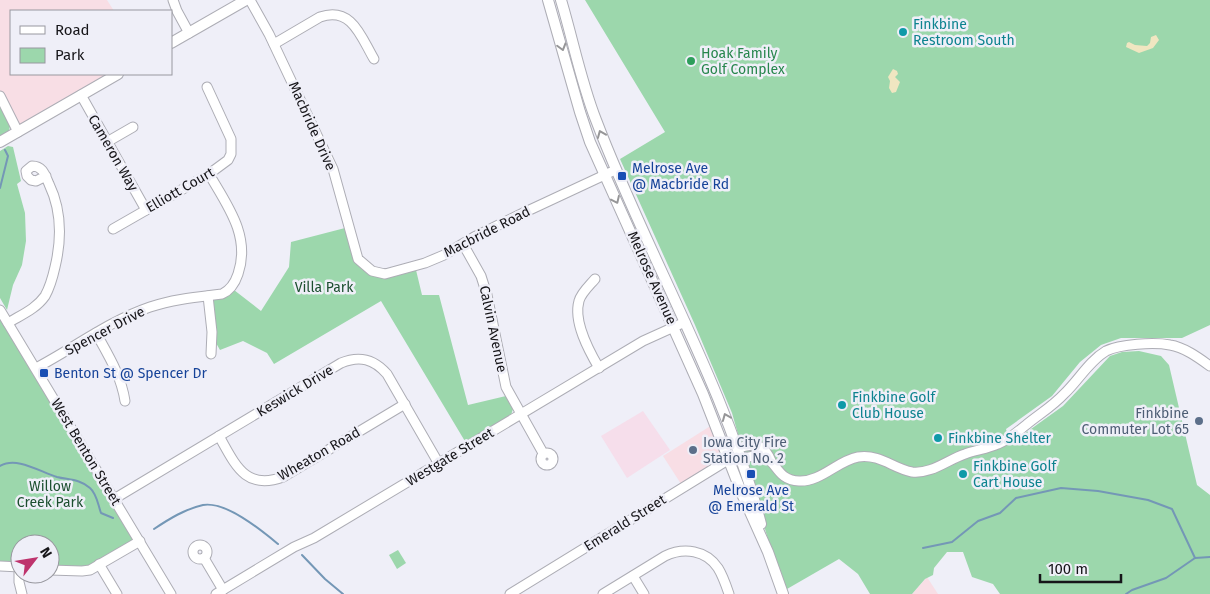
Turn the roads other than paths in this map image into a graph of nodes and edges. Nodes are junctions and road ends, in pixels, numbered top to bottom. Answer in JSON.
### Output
{"nodes":[{"id":1,"x":173,"y":0,"type":"edge"},
{"id":2,"x":246,"y":0,"type":"edge"},
{"id":3,"x":250,"y":0,"type":"edge"},
{"id":4,"x":548,"y":0,"type":"edge"},
{"id":5,"x":561,"y":0,"type":"edge"},
{"id":6,"x":189,"y":33,"type":"junction"},
{"id":7,"x":172,"y":42,"type":"edge"},
{"id":8,"x":274,"y":44,"type":"junction"},
{"id":9,"x":374,"y":59,"type":"dead end"},
{"id":10,"x":116,"y":75,"type":"edge"},
{"id":11,"x":207,"y":87,"type":"dead end"},
{"id":12,"x":81,"y":95,"type":"junction"},
{"id":13,"x":0,"y":96,"type":"edge"},
{"id":14,"x":133,"y":127,"type":"dead end"},
{"id":15,"x":18,"y":132,"type":"junction"},
{"id":16,"x":0,"y":142,"type":"edge"},
{"id":17,"x":107,"y":142,"type":"junction"},
{"id":18,"x":616,"y":170,"type":"junction"},
{"id":19,"x":209,"y":174,"type":"junction"},
{"id":20,"x":605,"y":175,"type":"junction"},
{"id":21,"x":46,"y":176,"type":"dead end"},
{"id":22,"x":146,"y":210,"type":"junction"},
{"id":23,"x":113,"y":228,"type":"dead end"},
{"id":24,"x":462,"y":244,"type":"junction"},
{"id":25,"x":358,"y":259,"type":"joint"},
{"id":26,"x":595,"y":279,"type":"dead end"},
{"id":27,"x":208,"y":296,"type":"junction"},
{"id":28,"x":0,"y":310,"type":"edge"},
{"id":29,"x":685,"y":322,"type":"junction"},
{"id":30,"x":8,"y":323,"type":"junction"},
{"id":31,"x":674,"y":327,"type":"junction"},
{"id":32,"x":96,"y":333,"type":"junction"},
{"id":33,"x":211,"y":354,"type":"dead end"},
{"id":34,"x":1210,"y":366,"type":"edge"},
{"id":35,"x":36,"y":368,"type":"junction"},
{"id":36,"x":599,"y":368,"type":"junction"},
{"id":37,"x":125,"y":401,"type":"dead end"},
{"id":38,"x":405,"y":404,"type":"junction"},
{"id":39,"x":520,"y":415,"type":"junction"},
{"id":40,"x":219,"y":436,"type":"junction"},
{"id":41,"x":543,"y":454,"type":"dead end"},
{"id":42,"x":740,"y":454,"type":"junction"},
{"id":43,"x":729,"y":460,"type":"junction"},
{"id":44,"x":439,"y":464,"type":"junction"},
{"id":45,"x":114,"y":499,"type":"junction"},
{"id":46,"x":140,"y":541,"type":"junction"},
{"id":47,"x":768,"y":552,"type":"junction"},
{"id":48,"x":204,"y":558,"type":"dead end"},
{"id":49,"x":99,"y":564,"type":"junction"},
{"id":50,"x":60,"y":570,"type":"edge"},
{"id":51,"x":633,"y":576,"type":"junction"},
{"id":52,"x":220,"y":592,"type":"edge"},
{"id":53,"x":117,"y":594,"type":"edge"},
{"id":54,"x":171,"y":594,"type":"edge"},
{"id":55,"x":510,"y":594,"type":"edge"},
{"id":56,"x":603,"y":594,"type":"edge"},
{"id":57,"x":644,"y":594,"type":"edge"},
{"id":58,"x":729,"y":594,"type":"edge"},
{"id":59,"x":783,"y":594,"type":"edge"}],
"edges":[{"from":1,"to":6,"type":"street"},
{"from":2,"to":6,"type":"main road"},
{"from":3,"to":8,"type":"street","name":"Macbride Drive"},
{"from":4,"to":20,"type":"main road","name":"Melrose Avenue","one_way":true},
{"from":18,"to":5,"type":"main road","name":"Melrose Avenue","one_way":true},
{"from":6,"to":7,"type":"main road"},
{"from":8,"to":9,"type":"street"},
{"from":8,"to":25,"type":"street","name":"Macbride Drive"},
{"from":10,"to":12,"type":"main road"},
{"from":11,"to":19,"type":"street","name":"Elliott Court"},
{"from":12,"to":15,"type":"main road"},
{"from":12,"to":17,"type":"street","name":"Cameron Way"},
{"from":13,"to":15,"type":"street"},
{"from":14,"to":17,"type":"street"},
{"from":15,"to":16,"type":"main road"},
{"from":17,"to":22,"type":"street","name":"Cameron Way"},
{"from":18,"to":20,"type":"street","name":"Macbride Road"},
{"from":18,"to":29,"type":"main road","name":"Melrose Avenue"},
{"from":19,"to":22,"type":"street","name":"Elliott Court"},
{"from":19,"to":27,"type":"street","name":"Spencer Drive"},
{"from":20,"to":24,"type":"street","name":"Macbride Road"},
{"from":20,"to":31,"type":"main road","name":"Melrose Avenue","one_way":true},
{"from":21,"to":30,"type":"street"},
{"from":22,"to":23,"type":"street","name":"Elliott Court"},
{"from":24,"to":25,"type":"street","name":"Macbride Road"},
{"from":24,"to":39,"type":"street","name":"Calvin Avenue"},
{"from":26,"to":36,"type":"street"},
{"from":27,"to":32,"type":"street","name":"Spencer Drive"},
{"from":27,"to":33,"type":"street"},
{"from":28,"to":30,"type":"street","name":"West Benton Street"},
{"from":29,"to":31,"type":"street","name":"Westgate Street"},
{"from":42,"to":29,"type":"main road","name":"Melrose Avenue","one_way":true},
{"from":30,"to":35,"type":"street","name":"West Benton Street"},
{"from":31,"to":36,"type":"street","name":"Westgate Street"},
{"from":31,"to":43,"type":"main road","name":"Melrose Avenue"},
{"from":32,"to":35,"type":"street","name":"Spencer Drive"},
{"from":32,"to":37,"type":"street"},
{"from":34,"to":42,"type":"street","name":"Emerald Street"},
{"from":35,"to":45,"type":"street","name":"West Benton Street"},
{"from":36,"to":39,"type":"street","name":"Westgate Street"},
{"from":38,"to":40,"type":"street","name":"Keswick Drive"},
{"from":38,"to":40,"type":"street","name":"Wheaton Road"},
{"from":38,"to":44,"type":"street","name":"Keswick Drive"},
{"from":39,"to":41,"type":"street","name":"Calvin Avenue"},
{"from":39,"to":44,"type":"street","name":"Westgate Street"},
{"from":40,"to":45,"type":"street","name":"Keswick Drive"},
{"from":42,"to":43,"type":"street","name":"Emerald Street"},
{"from":42,"to":47,"type":"main road","name":"Melrose Avenue"},
{"from":43,"to":47,"type":"main road","name":"Melrose Avenue"},
{"from":43,"to":55,"type":"street","name":"Emerald Street"},
{"from":44,"to":52,"type":"street","name":"Westgate Street"},
{"from":45,"to":46,"type":"street","name":"West Benton Street"},
{"from":46,"to":49,"type":"street"},
{"from":46,"to":54,"type":"street","name":"West Benton Street"},
{"from":47,"to":59,"type":"main road","name":"Melrose Avenue"},
{"from":48,"to":52,"type":"street"},
{"from":49,"to":50,"type":"street"},
{"from":49,"to":53,"type":"street"},
{"from":51,"to":56,"type":"street"},
{"from":51,"to":57,"type":"street"},
{"from":51,"to":58,"type":"street"}]}
